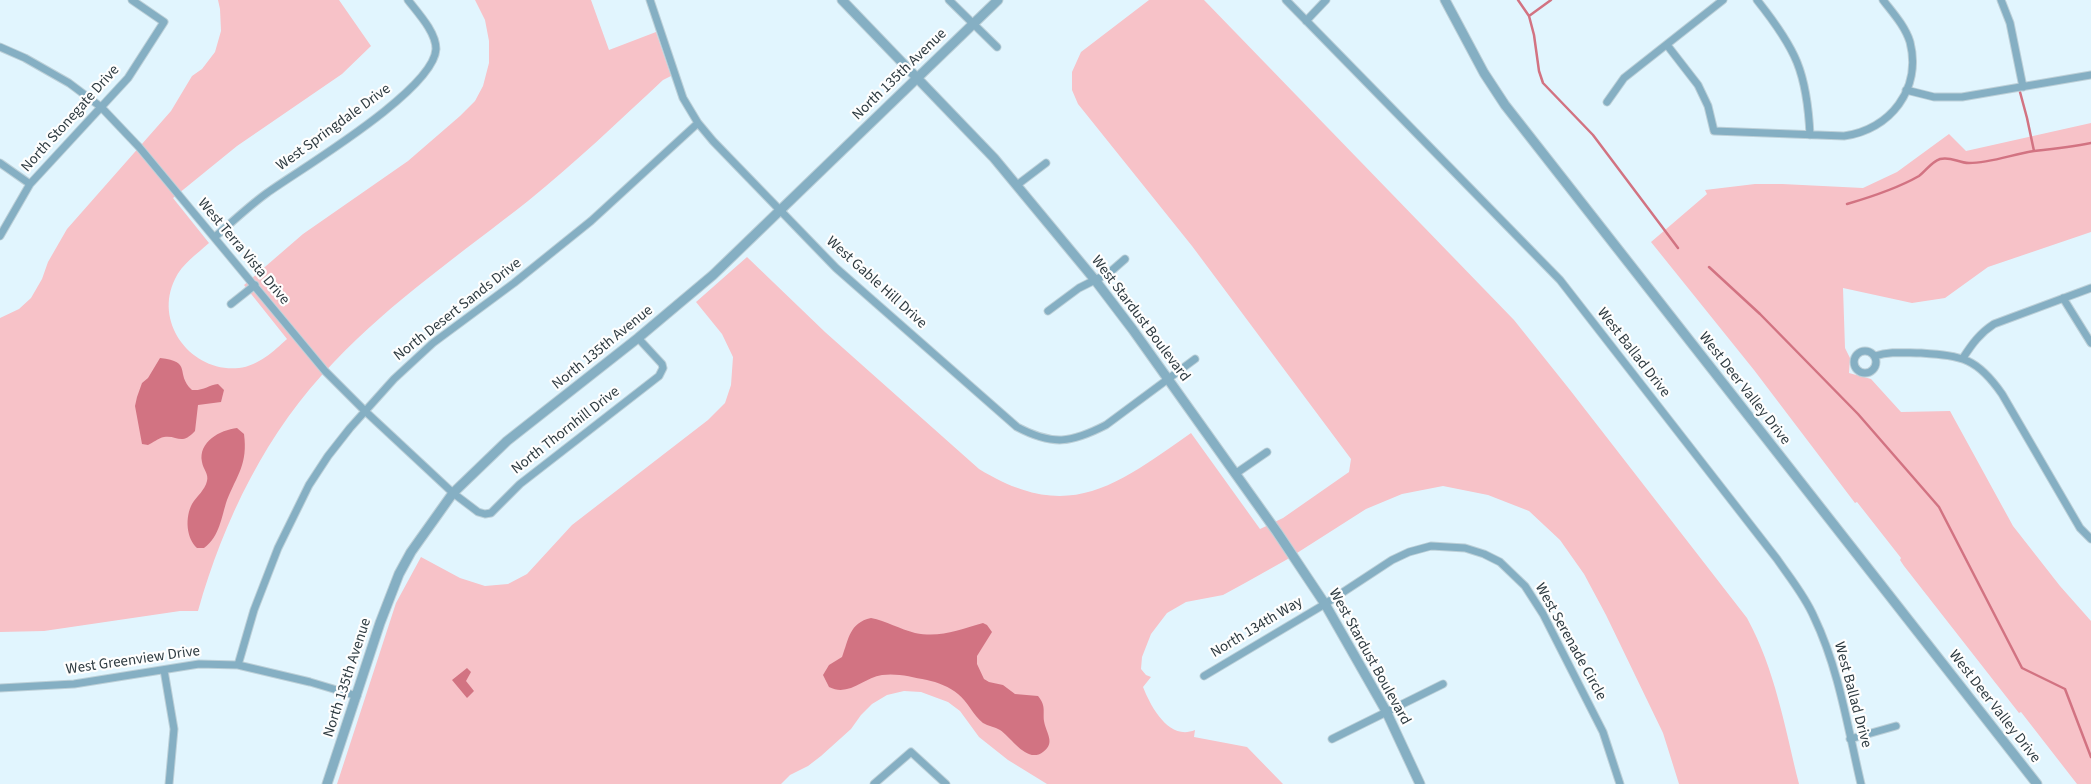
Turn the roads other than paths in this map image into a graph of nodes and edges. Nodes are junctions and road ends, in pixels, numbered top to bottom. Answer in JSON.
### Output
{"nodes":[{"id":1,"x":132,"y":0,"type":"edge"},
{"id":2,"x":408,"y":0,"type":"edge"},
{"id":3,"x":650,"y":0,"type":"edge"},
{"id":4,"x":842,"y":0,"type":"edge"},
{"id":5,"x":949,"y":0,"type":"edge"},
{"id":6,"x":998,"y":0,"type":"edge"},
{"id":7,"x":1286,"y":0,"type":"edge"},
{"id":8,"x":1326,"y":0,"type":"edge"},
{"id":9,"x":1445,"y":0,"type":"edge"},
{"id":10,"x":1723,"y":0,"type":"edge"},
{"id":11,"x":1758,"y":0,"type":"edge"},
{"id":12,"x":1883,"y":0,"type":"edge"},
{"id":13,"x":2001,"y":0,"type":"edge"},
{"id":14,"x":1306,"y":20,"type":"junction"},
{"id":15,"x":974,"y":23,"type":"junction"},
{"id":16,"x":1667,"y":44,"type":"junction"},
{"id":17,"x":0,"y":47,"type":"edge"},
{"id":18,"x":997,"y":47,"type":"dead end"},
{"id":19,"x":2091,"y":75,"type":"edge"},
{"id":20,"x":918,"y":78,"type":"junction"},
{"id":21,"x":2023,"y":87,"type":"junction"},
{"id":22,"x":1906,"y":90,"type":"junction"},
{"id":23,"x":1607,"y":102,"type":"dead end"},
{"id":24,"x":101,"y":107,"type":"junction"},
{"id":25,"x":698,"y":123,"type":"junction"},
{"id":26,"x":1810,"y":135,"type":"junction"},
{"id":27,"x":0,"y":163,"type":"edge"},
{"id":28,"x":1046,"y":163,"type":"dead end"},
{"id":29,"x":30,"y":184,"type":"junction"},
{"id":30,"x":1017,"y":185,"type":"junction"},
{"id":31,"x":780,"y":211,"type":"junction"},
{"id":32,"x":0,"y":236,"type":"edge"},
{"id":33,"x":215,"y":237,"type":"junction"},
{"id":34,"x":1125,"y":260,"type":"dead end"},
{"id":35,"x":1095,"y":280,"type":"junction"},
{"id":36,"x":254,"y":285,"type":"junction"},
{"id":37,"x":2091,"y":288,"type":"edge"},
{"id":38,"x":2063,"y":298,"type":"junction"},
{"id":39,"x":231,"y":304,"type":"dead end"},
{"id":40,"x":1048,"y":311,"type":"dead end"},
{"id":41,"x":638,"y":338,"type":"junction"},
{"id":42,"x":2091,"y":343,"type":"edge"},
{"id":43,"x":1875,"y":356,"type":"dead end"},
{"id":44,"x":1964,"y":358,"type":"junction"},
{"id":45,"x":1196,"y":359,"type":"dead end"},
{"id":46,"x":1168,"y":378,"type":"junction"},
{"id":47,"x":365,"y":411,"type":"junction"},
{"id":48,"x":1267,"y":452,"type":"dead end"},
{"id":49,"x":1235,"y":474,"type":"junction"},
{"id":50,"x":453,"y":493,"type":"junction"},
{"id":51,"x":2091,"y":539,"type":"edge"},
{"id":52,"x":1325,"y":604,"type":"junction"},
{"id":53,"x":238,"y":665,"type":"junction"},
{"id":54,"x":164,"y":670,"type":"junction"},
{"id":55,"x":1204,"y":676,"type":"dead end"},
{"id":56,"x":1443,"y":684,"type":"dead end"},
{"id":57,"x":0,"y":688,"type":"edge"},
{"id":58,"x":357,"y":696,"type":"junction"},
{"id":59,"x":1386,"y":711,"type":"junction"},
{"id":60,"x":1896,"y":726,"type":"dead end"},
{"id":61,"x":1332,"y":739,"type":"dead end"},
{"id":62,"x":1850,"y":739,"type":"junction"},
{"id":63,"x":169,"y":784,"type":"edge"},
{"id":64,"x":327,"y":784,"type":"edge"},
{"id":65,"x":874,"y":784,"type":"edge"},
{"id":66,"x":946,"y":784,"type":"edge"},
{"id":67,"x":1420,"y":784,"type":"edge"},
{"id":68,"x":1620,"y":784,"type":"edge"},
{"id":69,"x":1861,"y":784,"type":"edge"},
{"id":70,"x":2037,"y":784,"type":"edge"}],
"edges":[{"from":1,"to":24,"type":"street","name":"North Stonegate Drive"},
{"from":2,"to":33,"type":"street","name":"West Springdale Drive"},
{"from":3,"to":25,"type":"street","name":"West Gable Hill Drive"},
{"from":4,"to":20,"type":"street","name":"West Stardust Boulevard"},
{"from":5,"to":15,"type":"street"},
{"from":6,"to":15,"type":"street","name":"North 135th Avenue"},
{"from":7,"to":14,"type":"street","name":"West Ballad Drive"},
{"from":8,"to":14,"type":"street"},
{"from":9,"to":70,"type":"street","name":"West Deer Valley Drive"},
{"from":10,"to":16,"type":"street"},
{"from":11,"to":26,"type":"street"},
{"from":12,"to":22,"type":"street"},
{"from":13,"to":21,"type":"street"},
{"from":14,"to":62,"type":"street","name":"West Ballad Drive"},
{"from":15,"to":18,"type":"street"},
{"from":15,"to":20,"type":"street","name":"North 135th Avenue"},
{"from":16,"to":23,"type":"street"},
{"from":16,"to":26,"type":"street"},
{"from":17,"to":24,"type":"street","name":"West Terra Vista Drive"},
{"from":19,"to":21,"type":"street"},
{"from":20,"to":30,"type":"street","name":"West Stardust Boulevard"},
{"from":20,"to":31,"type":"street","name":"North 135th Avenue"},
{"from":21,"to":22,"type":"street"},
{"from":22,"to":26,"type":"street"},
{"from":24,"to":29,"type":"street","name":"North Stonegate Drive"},
{"from":24,"to":33,"type":"street","name":"West Terra Vista Drive"},
{"from":25,"to":31,"type":"street","name":"West Gable Hill Drive"},
{"from":25,"to":47,"type":"street","name":"North Desert Sands Drive"},
{"from":27,"to":29,"type":"street"},
{"from":28,"to":30,"type":"street"},
{"from":29,"to":32,"type":"street","name":"North Stonegate Drive"},
{"from":30,"to":35,"type":"street","name":"West Stardust Boulevard"},
{"from":31,"to":41,"type":"street","name":"North 135th Avenue"},
{"from":31,"to":46,"type":"street","name":"West Gable Hill Drive"},
{"from":33,"to":36,"type":"street","name":"West Terra Vista Drive"},
{"from":34,"to":35,"type":"street"},
{"from":35,"to":40,"type":"street"},
{"from":35,"to":46,"type":"street","name":"West Stardust Boulevard"},
{"from":36,"to":39,"type":"street"},
{"from":36,"to":47,"type":"street","name":"West Terra Vista Drive"},
{"from":37,"to":38,"type":"street"},
{"from":38,"to":42,"type":"street"},
{"from":38,"to":44,"type":"street"},
{"from":41,"to":50,"type":"street","name":"North 135th Avenue"},
{"from":41,"to":50,"type":"street","name":"North Thornhill Drive"},
{"from":43,"to":44,"type":"street"},
{"from":44,"to":51,"type":"street"},
{"from":45,"to":46,"type":"street"},
{"from":46,"to":49,"type":"street","name":"West Stardust Boulevard"},
{"from":47,"to":50,"type":"street","name":"West Terra Vista Drive"},
{"from":47,"to":53,"type":"street","name":"North Desert Sands Drive"},
{"from":48,"to":49,"type":"street"},
{"from":49,"to":52,"type":"street","name":"West Stardust Boulevard"},
{"from":50,"to":58,"type":"street","name":"North 135th Avenue"},
{"from":52,"to":55,"type":"street","name":"North 134th Way"},
{"from":52,"to":59,"type":"street","name":"West Stardust Boulevard"},
{"from":52,"to":68,"type":"street","name":"West Serenade Circle"},
{"from":53,"to":54,"type":"street","name":"West Greenview Drive"},
{"from":53,"to":58,"type":"street","name":"West Greenview Drive"},
{"from":54,"to":57,"type":"street","name":"West Greenview Drive"},
{"from":54,"to":63,"type":"street"},
{"from":56,"to":59,"type":"street"},
{"from":58,"to":64,"type":"street","name":"North 135th Avenue"},
{"from":59,"to":61,"type":"street"},
{"from":59,"to":67,"type":"street","name":"West Stardust Boulevard"},
{"from":60,"to":62,"type":"street"},
{"from":62,"to":69,"type":"street","name":"West Ballad Drive"},
{"from":65,"to":66,"type":"street"}]}
